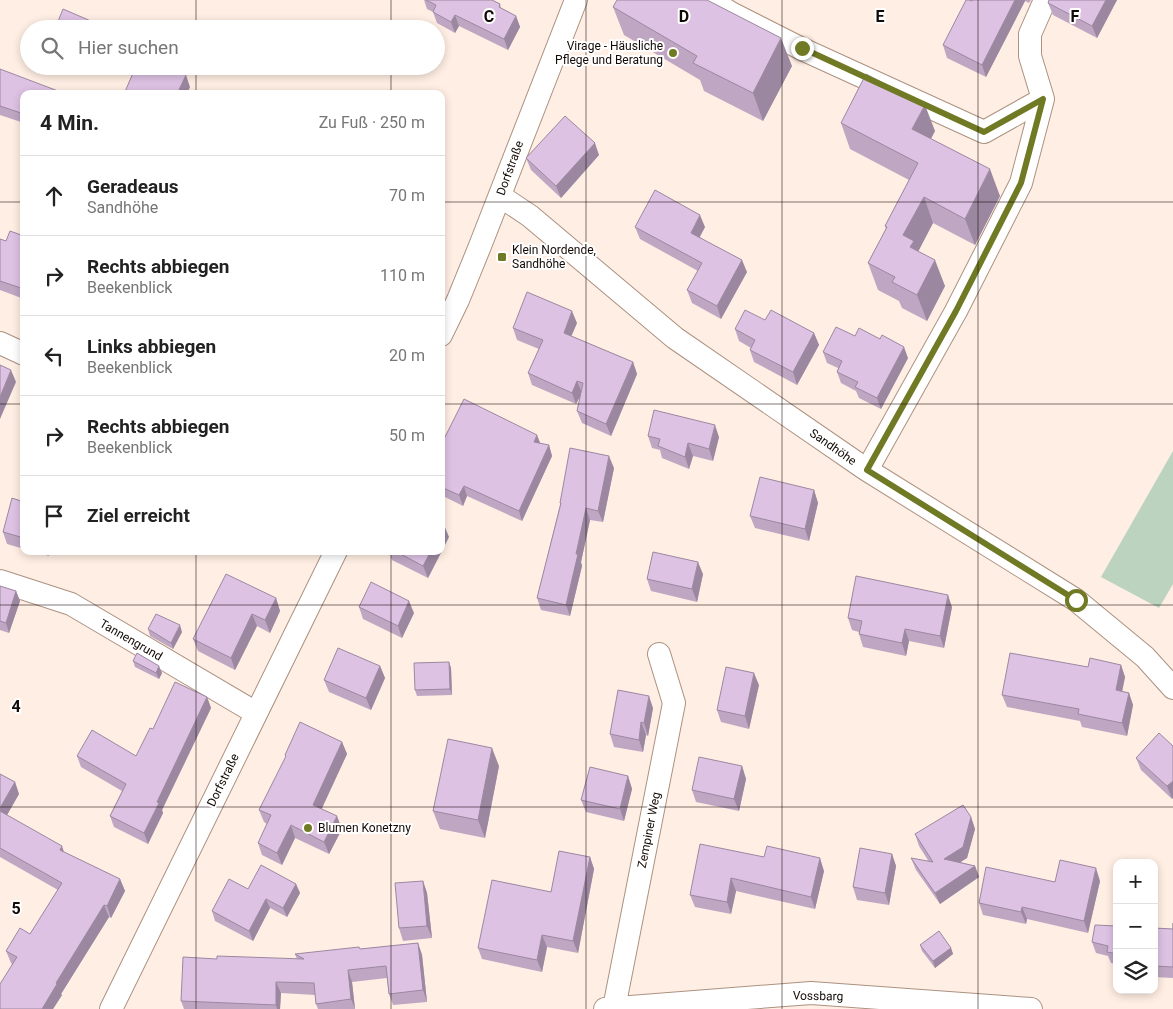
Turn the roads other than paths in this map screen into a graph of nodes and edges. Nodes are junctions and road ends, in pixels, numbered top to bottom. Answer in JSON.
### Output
{"nodes":[{"id":1,"x":576,"y":0,"type":"edge"},
{"id":2,"x":710,"y":0,"type":"edge"},
{"id":3,"x":1045,"y":0,"type":"edge"},
{"id":4,"x":1043,"y":99,"type":"junction"},
{"id":5,"x":500,"y":196,"type":"junction"},
{"id":6,"x":445,"y":327,"type":"edge"},
{"id":7,"x":0,"y":343,"type":"edge"},
{"id":8,"x":20,"y":352,"type":"edge"},
{"id":9,"x":867,"y":470,"type":"junction"},
{"id":10,"x":334,"y":555,"type":"edge"},
{"id":11,"x":0,"y":581,"type":"edge"},
{"id":12,"x":660,"y":654,"type":"dead end"},
{"id":13,"x":1173,"y":688,"type":"edge"},
{"id":14,"x":256,"y":713,"type":"junction"},
{"id":15,"x":609,"y":1008,"type":"edge"},
{"id":16,"x":110,"y":1009,"type":"edge"},
{"id":17,"x":1030,"y":1009,"type":"edge"}],
"edges":[{"from":1,"to":5,"type":"street","name":"Dorfstraße"},
{"from":2,"to":4,"type":"street"},
{"from":3,"to":4,"type":"street"},
{"from":4,"to":9,"type":"street"},
{"from":5,"to":6,"type":"street","name":"Dorfstraße"},
{"from":5,"to":9,"type":"street","name":"Sandhöhe"},
{"from":7,"to":8,"type":"street"},
{"from":9,"to":13,"type":"street","name":"Sandhöhe"},
{"from":10,"to":14,"type":"street","name":"Dorfstraße"},
{"from":11,"to":14,"type":"street","name":"Tannengrund"},
{"from":12,"to":15,"type":"street","name":"Zempiner Weg"},
{"from":14,"to":16,"type":"street","name":"Dorfstraße"},
{"from":15,"to":17,"type":"street","name":"Vossbarg"}]}
